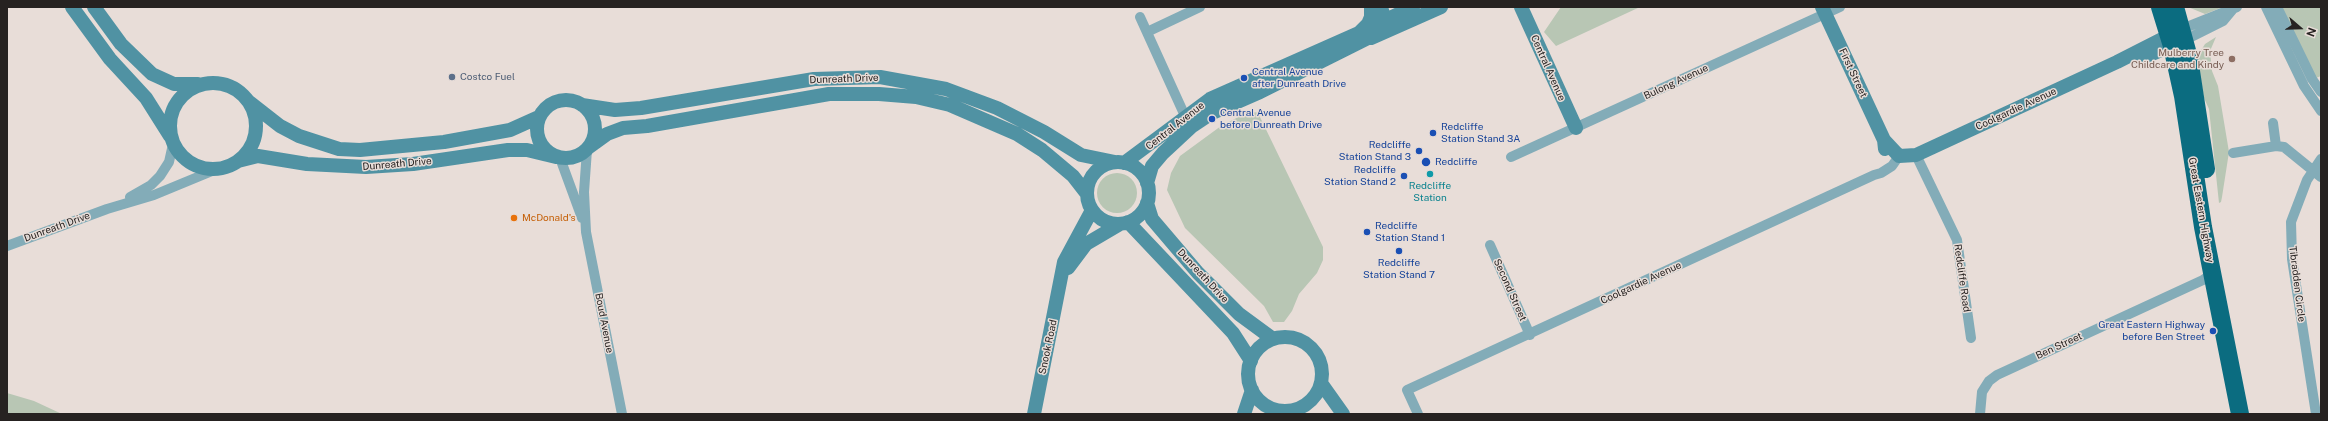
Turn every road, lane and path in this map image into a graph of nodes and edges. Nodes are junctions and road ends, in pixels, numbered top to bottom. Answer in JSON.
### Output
{"nodes":[{"id":1,"x":72,"y":7,"type":"edge"},
{"id":2,"x":94,"y":7,"type":"edge"},
{"id":3,"x":1200,"y":7,"type":"edge"},
{"id":4,"x":1410,"y":7,"type":"edge"},
{"id":5,"x":1413,"y":7,"type":"edge"},
{"id":6,"x":1441,"y":7,"type":"edge"},
{"id":7,"x":1521,"y":7,"type":"edge"},
{"id":8,"x":1529,"y":7,"type":"edge"},
{"id":9,"x":1840,"y":7,"type":"edge"},
{"id":10,"x":2160,"y":7,"type":"edge"},
{"id":11,"x":2175,"y":7,"type":"edge"},
{"id":12,"x":2266,"y":7,"type":"edge"},
{"id":13,"x":2277,"y":7,"type":"edge"},
{"id":14,"x":2235,"y":8,"type":"edge"},
{"id":15,"x":1824,"y":10,"type":"edge"},
{"id":16,"x":1379,"y":14,"type":"edge"},
{"id":17,"x":1140,"y":17,"type":"dead end"},
{"id":18,"x":1403,"y":23,"type":"junction"},
{"id":19,"x":1147,"y":32,"type":"junction"},
{"id":20,"x":1361,"y":38,"type":"junction"},
{"id":21,"x":2177,"y":38,"type":"junction"},
{"id":22,"x":202,"y":84,"type":"junction"},
{"id":23,"x":2321,"y":92,"type":"edge"},
{"id":24,"x":248,"y":101,"type":"junction"},
{"id":25,"x":582,"y":104,"type":"junction"},
{"id":26,"x":2321,"y":111,"type":"edge"},
{"id":27,"x":1185,"y":116,"type":"junction"},
{"id":28,"x":539,"y":117,"type":"junction"},
{"id":29,"x":2273,"y":123,"type":"dead end"},
{"id":30,"x":1580,"y":127,"type":"junction"},
{"id":31,"x":172,"y":141,"type":"junction"},
{"id":32,"x":2276,"y":146,"type":"junction"},
{"id":33,"x":588,"y":148,"type":"junction"},
{"id":34,"x":2233,"y":153,"type":"dead end"},
{"id":35,"x":1916,"y":155,"type":"junction"},
{"id":36,"x":1511,"y":156,"type":"dead end"},
{"id":37,"x":558,"y":158,"type":"junction"},
{"id":38,"x":1895,"y":158,"type":"junction"},
{"id":39,"x":2321,"y":159,"type":"edge"},
{"id":40,"x":238,"y":161,"type":"junction"},
{"id":41,"x":1120,"y":163,"type":"junction"},
{"id":42,"x":216,"y":169,"type":"junction"},
{"id":43,"x":2317,"y":173,"type":"edge"},
{"id":44,"x":1147,"y":183,"type":"junction"},
{"id":45,"x":1087,"y":194,"type":"junction"},
{"id":46,"x":1147,"y":203,"type":"junction"},
{"id":47,"x":107,"y":209,"type":"junction"},
{"id":48,"x":1092,"y":210,"type":"junction"},
{"id":49,"x":1124,"y":223,"type":"junction"},
{"id":50,"x":586,"y":232,"type":"junction"},
{"id":51,"x":1490,"y":245,"type":"dead end"},
{"id":52,"x":7,"y":246,"type":"edge"},
{"id":53,"x":2216,"y":271,"type":"junction"},
{"id":54,"x":1062,"y":279,"type":"junction"},
{"id":55,"x":1530,"y":335,"type":"junction"},
{"id":56,"x":1971,"y":338,"type":"dead end"},
{"id":57,"x":1273,"y":339,"type":"junction"},
{"id":58,"x":1251,"y":361,"type":"junction"},
{"id":59,"x":1321,"y":383,"type":"junction"},
{"id":60,"x":1252,"y":390,"type":"junction"},
{"id":61,"x":2317,"y":408,"type":"edge"},
{"id":62,"x":1307,"y":411,"type":"edge"},
{"id":63,"x":1281,"y":412,"type":"edge"},
{"id":64,"x":622,"y":414,"type":"edge"},
{"id":65,"x":1034,"y":414,"type":"edge"},
{"id":66,"x":1244,"y":414,"type":"edge"},
{"id":67,"x":1343,"y":414,"type":"edge"},
{"id":68,"x":1418,"y":414,"type":"edge"},
{"id":69,"x":1980,"y":414,"type":"edge"},
{"id":70,"x":2240,"y":414,"type":"edge"},
{"id":71,"x":2253,"y":414,"type":"edge"}],
"edges":[{"from":1,"to":31,"type":"main road"},
{"from":2,"to":22,"type":"main road"},
{"from":3,"to":19,"type":"street"},
{"from":4,"to":16,"type":"main road"},
{"from":5,"to":16,"type":"main road","name":"Central Avenue"},
{"from":6,"to":18,"type":"main road","name":"Central Avenue"},
{"from":7,"to":30,"type":"main road","name":"Central Avenue"},
{"from":8,"to":30,"type":"main road","name":"Central Avenue"},
{"from":9,"to":15,"type":"street","name":"Bulong Avenue"},
{"from":10,"to":21,"type":"highway","name":"Great Eastern Highway"},
{"from":11,"to":21,"type":"highway","name":"Great Eastern Highway"},
{"from":12,"to":26,"type":"street"},
{"from":13,"to":23,"type":"street"},
{"from":14,"to":21,"type":"street","name":"Coolgardie Avenue"},
{"from":15,"to":30,"type":"street","name":"Bulong Avenue"},
{"from":15,"to":38,"type":"main road","name":"First Street"},
{"from":16,"to":18,"type":"main road"},
{"from":16,"to":20,"type":"main road","name":"Central Avenue"},
{"from":17,"to":19,"type":"street"},
{"from":18,"to":20,"type":"main road","name":"Central Avenue"},
{"from":19,"to":27,"type":"street"},
{"from":20,"to":27,"type":"main road","name":"Central Avenue"},
{"from":20,"to":44,"type":"main road","name":"Central Avenue"},
{"from":21,"to":35,"type":"main road","name":"Coolgardie Avenue"},
{"from":21,"to":53,"type":"highway","name":"Great Eastern Highway"},
{"from":22,"to":24,"type":"main road"},
{"from":22,"to":31,"type":"main road"},
{"from":24,"to":28,"type":"main road","name":"Dunreath Drive"},
{"from":24,"to":40,"type":"main road"},
{"from":25,"to":28,"type":"main road"},
{"from":25,"to":33,"type":"main road"},
{"from":25,"to":41,"type":"main road","name":"Dunreath Drive"},
{"from":27,"to":41,"type":"main road","name":"Central Avenue"},
{"from":28,"to":37,"type":"main road"},
{"from":29,"to":32,"type":"street"},
{"from":30,"to":36,"type":"street","name":"Bulong Avenue"},
{"from":31,"to":42,"type":"main road"},
{"from":31,"to":47,"type":"street","name":"Dunreath Drive"},
{"from":32,"to":34,"type":"street"},
{"from":32,"to":43,"type":"street"},
{"from":33,"to":37,"type":"main road"},
{"from":33,"to":45,"type":"main road","name":"Dunreath Drive"},
{"from":33,"to":50,"type":"street","name":"Boud Avenue"},
{"from":35,"to":38,"type":"main road","name":"Coolgardie Avenue"},
{"from":35,"to":56,"type":"street","name":"Redcliffe Road"},
{"from":37,"to":40,"type":"main road","name":"Dunreath Drive"},
{"from":37,"to":50,"type":"street","name":"Boud Avenue"},
{"from":38,"to":55,"type":"street","name":"Coolgardie Avenue"},
{"from":39,"to":43,"type":"street","name":"Tibradden Circle"},
{"from":40,"to":42,"type":"main road"},
{"from":41,"to":44,"type":"main road"},
{"from":41,"to":45,"type":"main road"},
{"from":42,"to":47,"type":"street","name":"Dunreath Drive"},
{"from":43,"to":61,"type":"street","name":"Tibradden Circle"},
{"from":44,"to":46,"type":"main road"},
{"from":45,"to":48,"type":"main road"},
{"from":46,"to":49,"type":"main road"},
{"from":46,"to":57,"type":"main road","name":"Dunreath Drive"},
{"from":47,"to":52,"type":"street","name":"Dunreath Drive"},
{"from":48,"to":49,"type":"main road"},
{"from":48,"to":54,"type":"main road","name":"Snook Road"},
{"from":49,"to":54,"type":"main road","name":"Snook Road"},
{"from":49,"to":58,"type":"main road","name":"Dunreath Drive"},
{"from":50,"to":64,"type":"street","name":"Boud Avenue"},
{"from":51,"to":55,"type":"street","name":"Second Street"},
{"from":53,"to":69,"type":"street","name":"Ben Street"},
{"from":53,"to":70,"type":"highway","name":"Great Eastern Highway"},
{"from":53,"to":71,"type":"highway","name":"Great Eastern Highway"},
{"from":54,"to":65,"type":"main road","name":"Snook Road"},
{"from":55,"to":68,"type":"street","name":"Coolgardie Avenue"},
{"from":57,"to":58,"type":"main road"},
{"from":57,"to":59,"type":"main road"},
{"from":58,"to":60,"type":"main road"},
{"from":59,"to":62,"type":"main road"},
{"from":59,"to":67,"type":"main road"},
{"from":60,"to":63,"type":"main road"},
{"from":60,"to":66,"type":"main road"},
{"from":62,"to":63,"type":"main road"}]}
